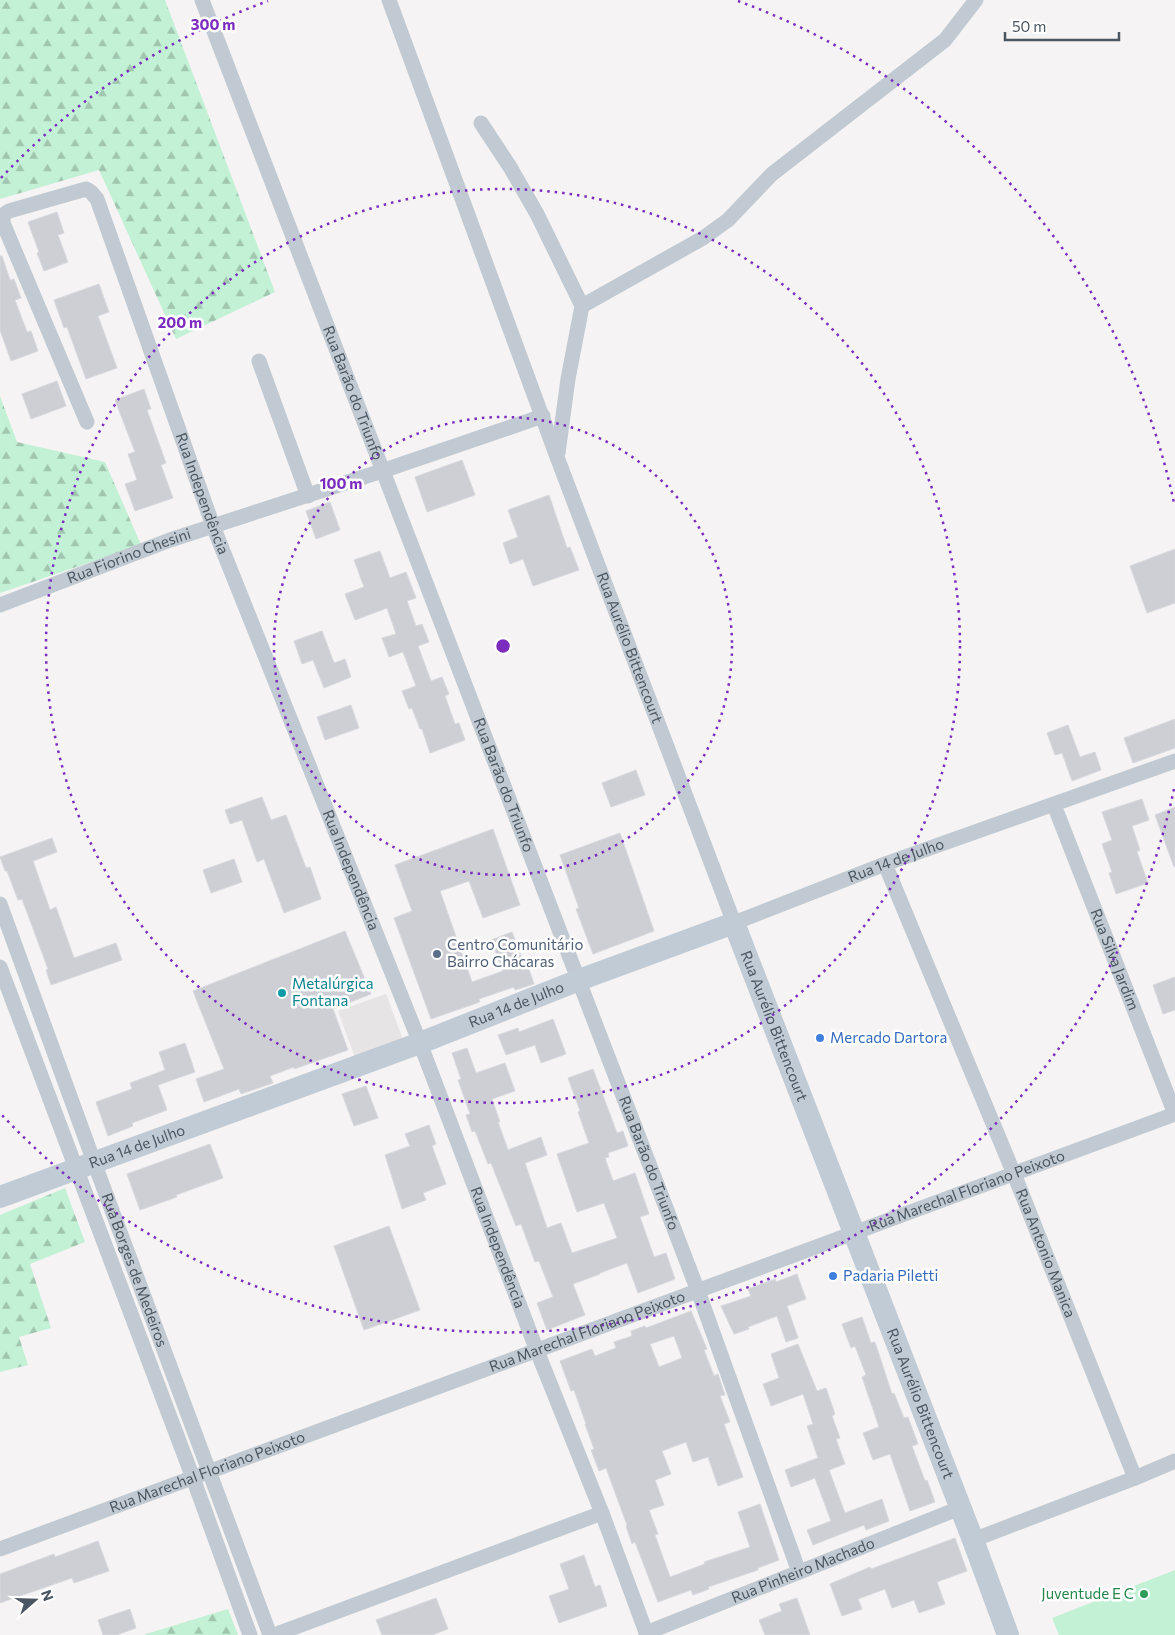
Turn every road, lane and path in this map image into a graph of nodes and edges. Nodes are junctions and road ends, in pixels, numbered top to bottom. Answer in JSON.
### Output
{"nodes":[{"id":1,"x":202,"y":0,"type":"edge"},
{"id":2,"x":389,"y":0,"type":"edge"},
{"id":3,"x":976,"y":0,"type":"edge"},
{"id":4,"x":481,"y":123,"type":"dead end"},
{"id":5,"x":582,"y":306,"type":"junction"},
{"id":6,"x":259,"y":361,"type":"dead end"},
{"id":7,"x":543,"y":416,"type":"junction"},
{"id":8,"x":87,"y":422,"type":"dead end"},
{"id":9,"x":557,"y":457,"type":"junction"},
{"id":10,"x":382,"y":471,"type":"junction"},
{"id":11,"x":308,"y":496,"type":"junction"},
{"id":12,"x":213,"y":526,"type":"junction"},
{"id":13,"x":0,"y":605,"type":"edge"},
{"id":14,"x":1175,"y":761,"type":"edge"},
{"id":15,"x":1054,"y":804,"type":"junction"},
{"id":16,"x":885,"y":864,"type":"junction"},
{"id":17,"x":0,"y":904,"type":"edge"},
{"id":18,"x":734,"y":923,"type":"junction"},
{"id":19,"x":4,"y":928,"type":"edge"},
{"id":20,"x":0,"y":967,"type":"edge"},
{"id":21,"x":579,"y":980,"type":"junction"},
{"id":22,"x":420,"y":1043,"type":"junction"},
{"id":23,"x":1175,"y":1114,"type":"edge"},
{"id":24,"x":85,"y":1165,"type":"junction"},
{"id":25,"x":1014,"y":1174,"type":"junction"},
{"id":26,"x":0,"y":1196,"type":"edge"},
{"id":27,"x":854,"y":1232,"type":"junction"},
{"id":28,"x":698,"y":1291,"type":"junction"},
{"id":29,"x":537,"y":1351,"type":"junction"},
{"id":30,"x":1175,"y":1460,"type":"edge"},
{"id":31,"x":210,"y":1472,"type":"junction"},
{"id":32,"x":193,"y":1478,"type":"junction"},
{"id":33,"x":1134,"y":1478,"type":"junction"},
{"id":34,"x":960,"y":1508,"type":"junction"},
{"id":35,"x":602,"y":1513,"type":"junction"},
{"id":36,"x":973,"y":1540,"type":"junction"},
{"id":37,"x":0,"y":1549,"type":"edge"},
{"id":38,"x":799,"y":1572,"type":"junction"},
{"id":39,"x":647,"y":1634,"type":"edge"},
{"id":40,"x":250,"y":1635,"type":"edge"},
{"id":41,"x":272,"y":1635,"type":"edge"},
{"id":42,"x":1008,"y":1635,"type":"edge"}],
"edges":[{"from":1,"to":10,"type":"street","name":"Rua Barão do Triunfo"},
{"from":2,"to":7,"type":"street","name":"Rua Aurélio Bittencourt"},
{"from":3,"to":5,"type":"street"},
{"from":4,"to":5,"type":"street"},
{"from":5,"to":9,"type":"street"},
{"from":6,"to":11,"type":"street"},
{"from":7,"to":9,"type":"street","name":"Rua Aurélio Bittencourt"},
{"from":7,"to":10,"type":"street","name":"Rua Fiorino Chesini"},
{"from":8,"to":12,"type":"street","name":"Rua Independência"},
{"from":9,"to":18,"type":"street","name":"Rua Aurélio Bittencourt"},
{"from":10,"to":11,"type":"street","name":"Rua Fiorino Chesini"},
{"from":10,"to":21,"type":"street","name":"Rua Barão do Triunfo"},
{"from":11,"to":12,"type":"street","name":"Rua Fiorino Chesini"},
{"from":12,"to":13,"type":"street","name":"Rua Fiorino Chesini"},
{"from":12,"to":22,"type":"street","name":"Rua Independência"},
{"from":14,"to":15,"type":"street","name":"Rua 14 de Julho"},
{"from":15,"to":16,"type":"street","name":"Rua 14 de Julho"},
{"from":15,"to":23,"type":"street","name":"Rua Silva Jardim"},
{"from":16,"to":18,"type":"street","name":"Rua 14 de Julho"},
{"from":16,"to":25,"type":"street","name":"Rua Antonio Manica"},
{"from":17,"to":19,"type":"street","name":"Rua Borges de Medeiros"},
{"from":18,"to":21,"type":"street","name":"Rua 14 de Julho"},
{"from":18,"to":27,"type":"street","name":"Rua Aurélio Bittencourt"},
{"from":19,"to":24,"type":"street","name":"Rua Borges de Medeiros"},
{"from":20,"to":24,"type":"street","name":"Rua Borges de Medeiros"},
{"from":21,"to":22,"type":"street","name":"Rua 14 de Julho"},
{"from":21,"to":28,"type":"street","name":"Rua Barão do Triunfo"},
{"from":22,"to":24,"type":"street","name":"Rua 14 de Julho"},
{"from":22,"to":29,"type":"street","name":"Rua Independência"},
{"from":23,"to":25,"type":"street","name":"Rua Marechal Floriano Peixoto"},
{"from":24,"to":26,"type":"street","name":"Rua 14 de Julho"},
{"from":24,"to":31,"type":"street","name":"Rua Borges de Medeiros"},
{"from":24,"to":32,"type":"street","name":"Rua Borges de Medeiros"},
{"from":25,"to":27,"type":"street","name":"Rua Marechal Floriano Peixoto"},
{"from":25,"to":33,"type":"street","name":"Rua Antonio Manica"},
{"from":27,"to":28,"type":"street","name":"Rua Marechal Floriano Peixoto"},
{"from":27,"to":34,"type":"street","name":"Rua Aurélio Bittencourt"},
{"from":28,"to":29,"type":"street","name":"Rua Marechal Floriano Peixoto"},
{"from":28,"to":38,"type":"street","name":"Rua Barão do Triunfo"},
{"from":29,"to":31,"type":"street","name":"Rua Marechal Floriano Peixoto"},
{"from":29,"to":35,"type":"street","name":"Rua Independência"},
{"from":30,"to":33,"type":"street"},
{"from":31,"to":32,"type":"street","name":"Rua Marechal Floriano Peixoto"},
{"from":31,"to":41,"type":"street","name":"Rua Borges de Medeiros"},
{"from":32,"to":37,"type":"street","name":"Rua Marechal Floriano Peixoto"},
{"from":32,"to":40,"type":"street","name":"Rua Borges de Medeiros"},
{"from":33,"to":36,"type":"street"},
{"from":34,"to":36,"type":"street","name":"Rua Aurélio Bittencourt"},
{"from":34,"to":38,"type":"street","name":"Rua Pinheiro Machado"},
{"from":35,"to":39,"type":"street","name":"Rua Independência"},
{"from":35,"to":41,"type":"street"},
{"from":36,"to":42,"type":"street","name":"Rua Aurélio Bittencourt"},
{"from":38,"to":39,"type":"street","name":"Rua Pinheiro Machado"}]}
